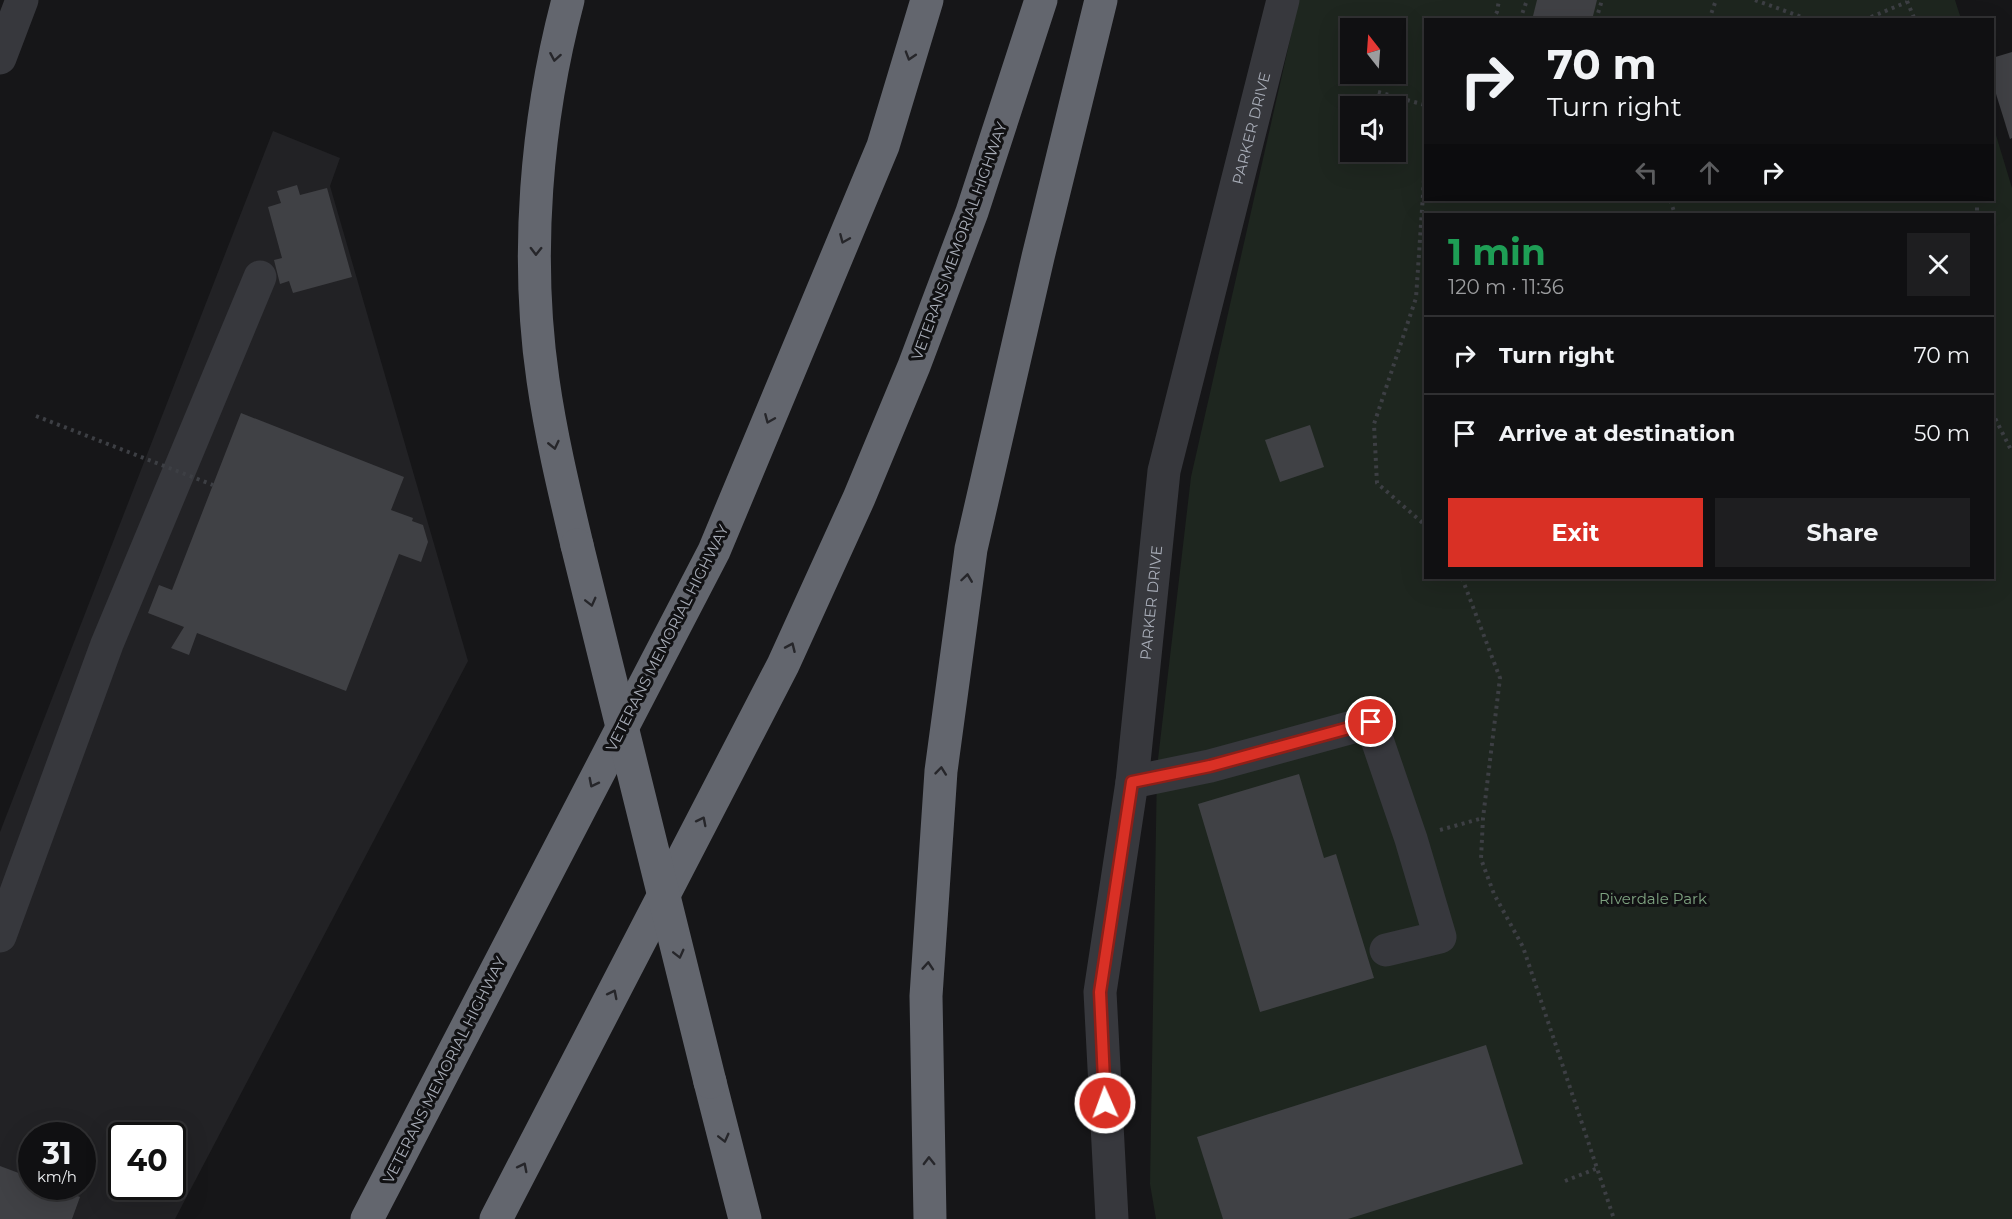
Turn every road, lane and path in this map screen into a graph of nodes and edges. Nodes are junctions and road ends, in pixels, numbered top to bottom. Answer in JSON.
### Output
{"nodes":[{"id":1,"x":22,"y":0,"type":"edge"},
{"id":2,"x":568,"y":0,"type":"edge"},
{"id":3,"x":927,"y":0,"type":"edge"},
{"id":4,"x":1041,"y":0,"type":"edge"},
{"id":5,"x":1101,"y":0,"type":"edge"},
{"id":6,"x":1283,"y":0,"type":"edge"},
{"id":7,"x":1499,"y":0,"type":"edge"},
{"id":8,"x":1527,"y":0,"type":"edge"},
{"id":9,"x":1602,"y":0,"type":"edge"},
{"id":10,"x":1716,"y":0,"type":"edge"},
{"id":11,"x":1755,"y":0,"type":"edge"},
{"id":12,"x":1907,"y":1,"type":"edge"},
{"id":13,"x":1493,"y":18,"type":"edge"},
{"id":14,"x":1522,"y":18,"type":"edge"},
{"id":15,"x":1597,"y":18,"type":"edge"},
{"id":16,"x":1710,"y":18,"type":"edge"},
{"id":17,"x":1804,"y":18,"type":"edge"},
{"id":18,"x":1869,"y":18,"type":"edge"},
{"id":19,"x":1914,"y":18,"type":"edge"},
{"id":20,"x":0,"y":58,"type":"edge"},
{"id":21,"x":1378,"y":92,"type":"dead end"},
{"id":22,"x":1424,"y":105,"type":"edge"},
{"id":23,"x":1424,"y":180,"type":"edge"},
{"id":24,"x":260,"y":277,"type":"dead end"},
{"id":25,"x":36,"y":416,"type":"dead end"},
{"id":26,"x":1994,"y":416,"type":"edge"},
{"id":27,"x":2012,"y":452,"type":"edge"},
{"id":28,"x":213,"y":485,"type":"dead end"},
{"id":29,"x":1424,"y":524,"type":"edge"},
{"id":30,"x":1462,"y":579,"type":"edge"},
{"id":31,"x":1132,"y":782,"type":"junction"},
{"id":32,"x":1483,"y":818,"type":"junction"},
{"id":33,"x":1429,"y":834,"type":"dead end"},
{"id":34,"x":0,"y":936,"type":"edge"},
{"id":35,"x":1386,"y":950,"type":"dead end"},
{"id":36,"x":1598,"y":1168,"type":"junction"},
{"id":37,"x":1565,"y":1180,"type":"dead end"},
{"id":38,"x":366,"y":1219,"type":"edge"},
{"id":39,"x":496,"y":1219,"type":"edge"},
{"id":40,"x":744,"y":1219,"type":"edge"},
{"id":41,"x":930,"y":1219,"type":"edge"},
{"id":42,"x":1112,"y":1219,"type":"edge"},
{"id":43,"x":1614,"y":1219,"type":"edge"}],
"edges":[{"from":1,"to":20,"type":"street"},
{"from":2,"to":40,"type":"highway","one_way":true,"bridge":true},
{"from":3,"to":38,"type":"highway","name":"VETERANS MEMORIAL HIGHWAY","one_way":true},
{"from":39,"to":4,"type":"highway","name":"VETERANS MEMORIAL HIGHWAY","one_way":true},
{"from":41,"to":5,"type":"highway","one_way":true},
{"from":6,"to":31,"type":"street","name":"PARKER DRIVE"},
{"from":7,"to":13,"type":"path"},
{"from":8,"to":14,"type":"path"},
{"from":9,"to":15,"type":"path"},
{"from":10,"to":16,"type":"path"},
{"from":11,"to":17,"type":"path"},
{"from":12,"to":18,"type":"path"},
{"from":12,"to":19,"type":"path"},
{"from":21,"to":22,"type":"path"},
{"from":23,"to":29,"type":"path"},
{"from":24,"to":34,"type":"street"},
{"from":25,"to":28,"type":"path","bridge":true},
{"from":26,"to":27,"type":"path"},
{"from":30,"to":32,"type":"path"},
{"from":31,"to":35,"type":"street"},
{"from":31,"to":42,"type":"street","name":"PARKER DRIVE"},
{"from":32,"to":33,"type":"path"},
{"from":32,"to":36,"type":"path"},
{"from":36,"to":37,"type":"path"},
{"from":36,"to":43,"type":"path"}]}
